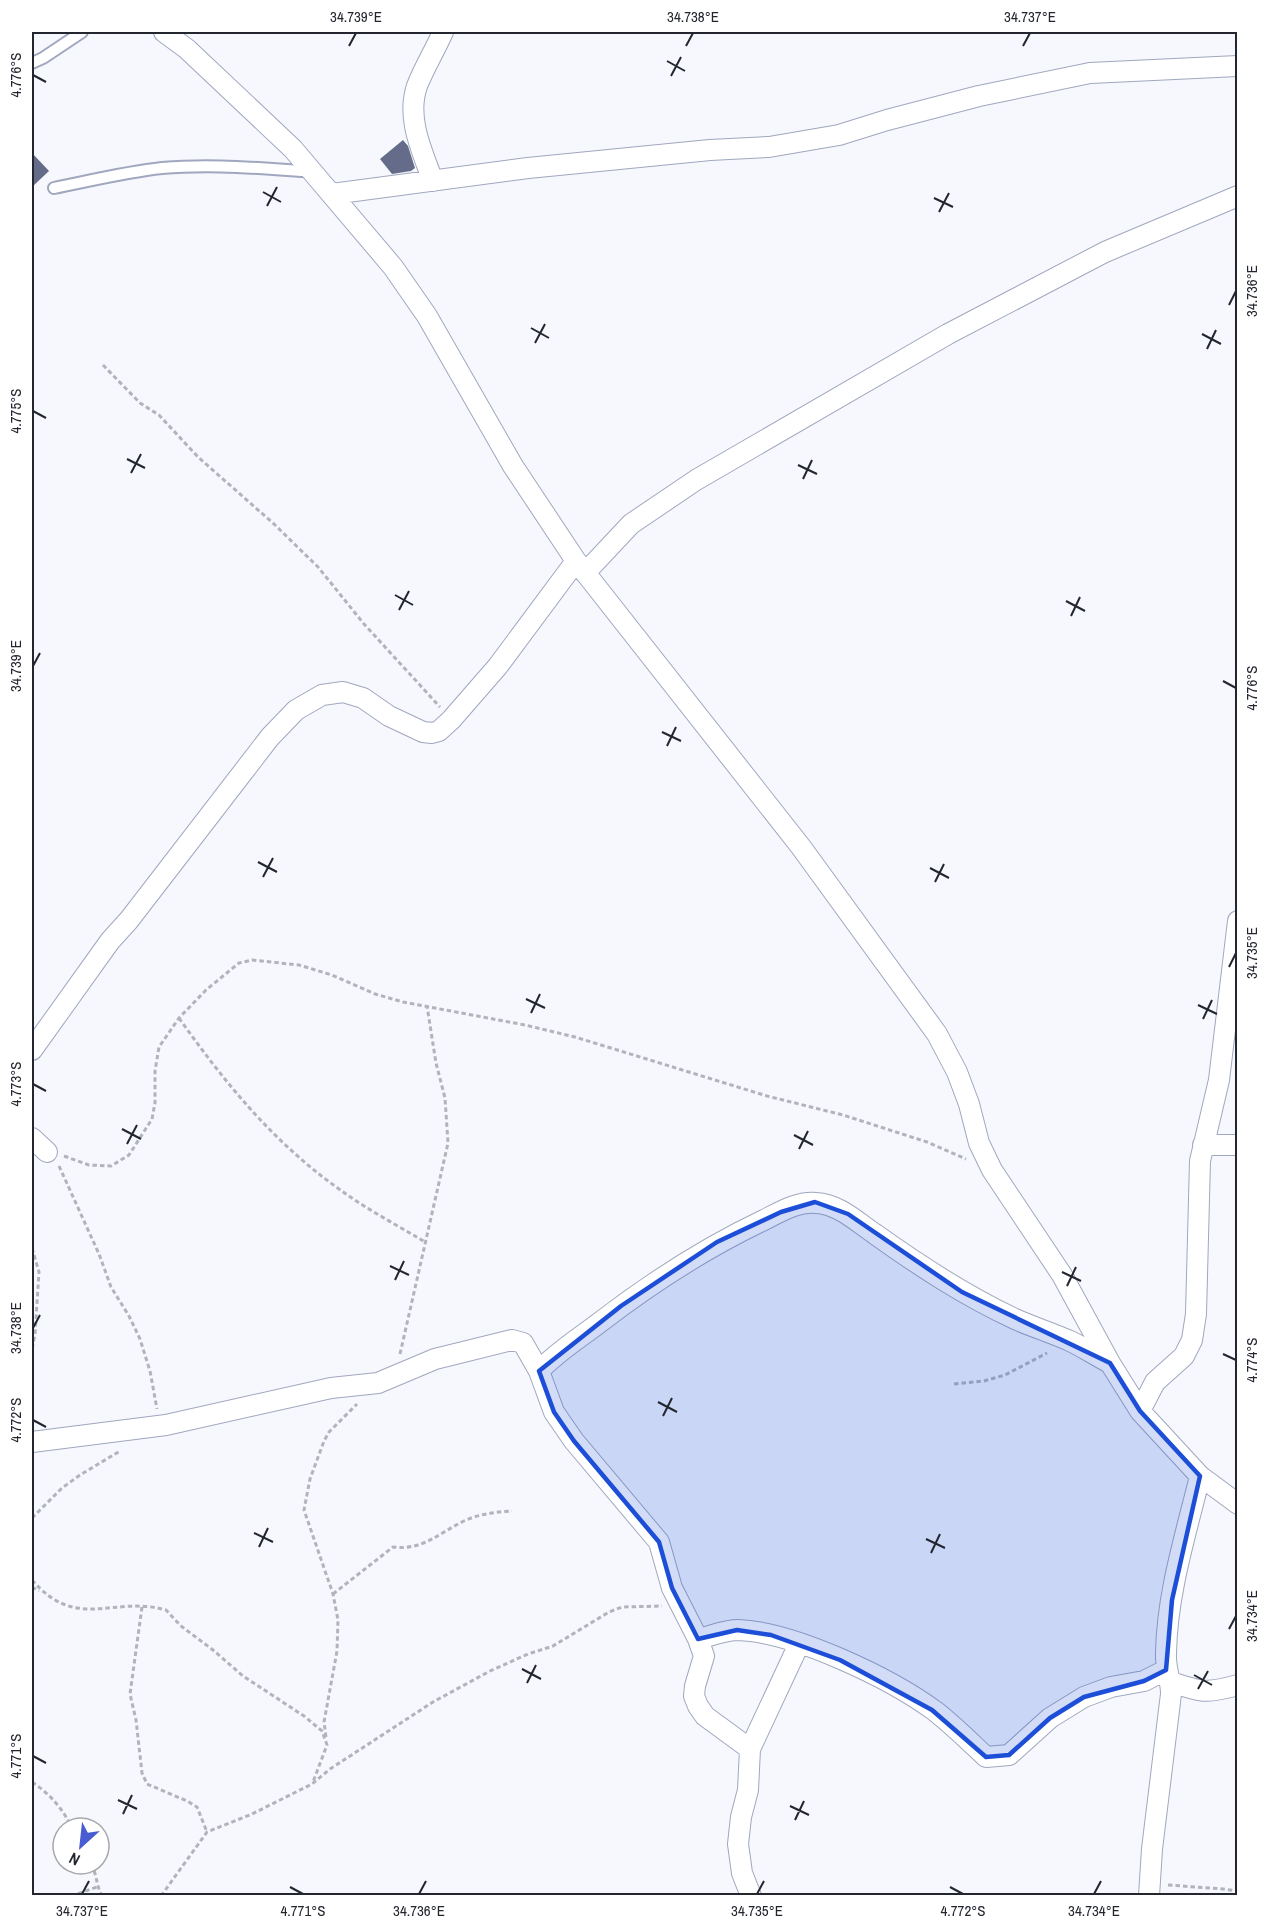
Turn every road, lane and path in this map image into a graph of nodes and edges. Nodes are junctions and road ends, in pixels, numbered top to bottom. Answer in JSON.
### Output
{"nodes":[{"id":1,"x":82,"y":32,"type":"edge"},
{"id":2,"x":164,"y":32,"type":"edge"},
{"id":3,"x":443,"y":32,"type":"edge"},
{"id":4,"x":32,"y":63,"type":"edge"},
{"id":5,"x":1238,"y":66,"type":"edge"},
{"id":6,"x":313,"y":172,"type":"junction"},
{"id":7,"x":433,"y":181,"type":"junction"},
{"id":8,"x":54,"y":188,"type":"dead end"},
{"id":9,"x":332,"y":194,"type":"junction"},
{"id":10,"x":1238,"y":196,"type":"edge"},
{"id":11,"x":103,"y":365,"type":"dead end"},
{"id":12,"x":580,"y":567,"type":"junction"},
{"id":13,"x":451,"y":720,"type":"junction"},
{"id":14,"x":1238,"y":921,"type":"edge"},
{"id":15,"x":427,"y":1006,"type":"junction"},
{"id":16,"x":179,"y":1018,"type":"junction"},
{"id":17,"x":32,"y":1050,"type":"edge"},
{"id":18,"x":32,"y":1138,"type":"edge"},
{"id":19,"x":1203,"y":1145,"type":"junction"},
{"id":20,"x":1238,"y":1145,"type":"edge"},
{"id":21,"x":51,"y":1153,"type":"junction"},
{"id":22,"x":992,"y":1170,"type":"junction"},
{"id":23,"x":425,"y":1242,"type":"junction"},
{"id":24,"x":32,"y":1248,"type":"edge"},
{"id":25,"x":1072,"y":1342,"type":"junction"},
{"id":26,"x":32,"y":1350,"type":"edge"},
{"id":27,"x":1110,"y":1363,"type":"junction"},
{"id":28,"x":539,"y":1371,"type":"junction"},
{"id":29,"x":385,"y":1380,"type":"junction"},
{"id":30,"x":954,"y":1384,"type":"dead end"},
{"id":31,"x":1140,"y":1411,"type":"junction"},
{"id":32,"x":157,"y":1426,"type":"junction"},
{"id":33,"x":32,"y":1442,"type":"edge"},
{"id":34,"x":126,"y":1448,"type":"dead end"},
{"id":35,"x":1200,"y":1476,"type":"junction"},
{"id":36,"x":1238,"y":1504,"type":"edge"},
{"id":37,"x":512,"y":1510,"type":"dead end"},
{"id":38,"x":32,"y":1518,"type":"edge"},
{"id":39,"x":32,"y":1580,"type":"edge"},
{"id":40,"x":32,"y":1587,"type":"edge"},
{"id":41,"x":43,"y":1594,"type":"junction"},
{"id":42,"x":333,"y":1594,"type":"junction"},
{"id":43,"x":680,"y":1604,"type":"junction"},
{"id":44,"x":142,"y":1607,"type":"junction"},
{"id":45,"x":698,"y":1639,"type":"junction"},
{"id":46,"x":799,"y":1644,"type":"junction"},
{"id":47,"x":1168,"y":1676,"type":"junction"},
{"id":48,"x":1238,"y":1685,"type":"edge"},
{"id":49,"x":327,"y":1745,"type":"junction"},
{"id":50,"x":750,"y":1749,"type":"junction"},
{"id":51,"x":32,"y":1782,"type":"edge"},
{"id":52,"x":312,"y":1784,"type":"junction"},
{"id":53,"x":66,"y":1816,"type":"edge"},
{"id":54,"x":207,"y":1832,"type":"junction"},
{"id":55,"x":96,"y":1876,"type":"edge"},
{"id":56,"x":97,"y":1887,"type":"junction"},
{"id":57,"x":1149,"y":1890,"type":"edge"},
{"id":58,"x":1238,"y":1892,"type":"edge"},
{"id":59,"x":71,"y":1896,"type":"edge"},
{"id":60,"x":102,"y":1896,"type":"edge"},
{"id":61,"x":161,"y":1896,"type":"edge"},
{"id":62,"x":751,"y":1896,"type":"edge"}],
"edges":[{"from":1,"to":4,"type":"lane"},
{"from":2,"to":6,"type":"street"},
{"from":3,"to":7,"type":"street"},
{"from":5,"to":7,"type":"street"},
{"from":6,"to":8,"type":"lane"},
{"from":6,"to":9,"type":"street"},
{"from":7,"to":9,"type":"street"},
{"from":9,"to":12,"type":"street"},
{"from":10,"to":12,"type":"street"},
{"from":11,"to":13,"type":"path"},
{"from":12,"to":13,"type":"street"},
{"from":12,"to":22,"type":"street"},
{"from":13,"to":17,"type":"street"},
{"from":14,"to":19,"type":"street"},
{"from":15,"to":16,"type":"path"},
{"from":15,"to":22,"type":"path"},
{"from":15,"to":23,"type":"path"},
{"from":16,"to":21,"type":"path"},
{"from":16,"to":23,"type":"path"},
{"from":18,"to":21,"type":"street"},
{"from":19,"to":20,"type":"street"},
{"from":19,"to":31,"type":"street"},
{"from":21,"to":32,"type":"path"},
{"from":22,"to":27,"type":"street"},
{"from":23,"to":29,"type":"path"},
{"from":24,"to":26,"type":"path"},
{"from":25,"to":27,"type":"street"},
{"from":25,"to":28,"type":"street"},
{"from":25,"to":30,"type":"path"},
{"from":27,"to":31,"type":"street"},
{"from":28,"to":29,"type":"street"},
{"from":28,"to":43,"type":"street"},
{"from":29,"to":32,"type":"street"},
{"from":29,"to":42,"type":"path"},
{"from":31,"to":35,"type":"street"},
{"from":32,"to":33,"type":"street"},
{"from":34,"to":38,"type":"path"},
{"from":35,"to":36,"type":"street"},
{"from":35,"to":47,"type":"street"},
{"from":37,"to":42,"type":"path"},
{"from":39,"to":41,"type":"path"},
{"from":40,"to":41,"type":"path"},
{"from":41,"to":44,"type":"path"},
{"from":42,"to":49,"type":"path"},
{"from":43,"to":45,"type":"street"},
{"from":43,"to":52,"type":"path"},
{"from":44,"to":49,"type":"path"},
{"from":44,"to":54,"type":"path"},
{"from":45,"to":46,"type":"street"},
{"from":45,"to":50,"type":"street"},
{"from":46,"to":47,"type":"street"},
{"from":46,"to":50,"type":"street"},
{"from":47,"to":48,"type":"street"},
{"from":47,"to":57,"type":"street"},
{"from":49,"to":52,"type":"path"},
{"from":50,"to":62,"type":"street"},
{"from":51,"to":53,"type":"path"},
{"from":52,"to":54,"type":"path"},
{"from":54,"to":61,"type":"path"},
{"from":55,"to":56,"type":"path"},
{"from":56,"to":59,"type":"path"},
{"from":56,"to":60,"type":"path"},
{"from":57,"to":58,"type":"path"}]}
